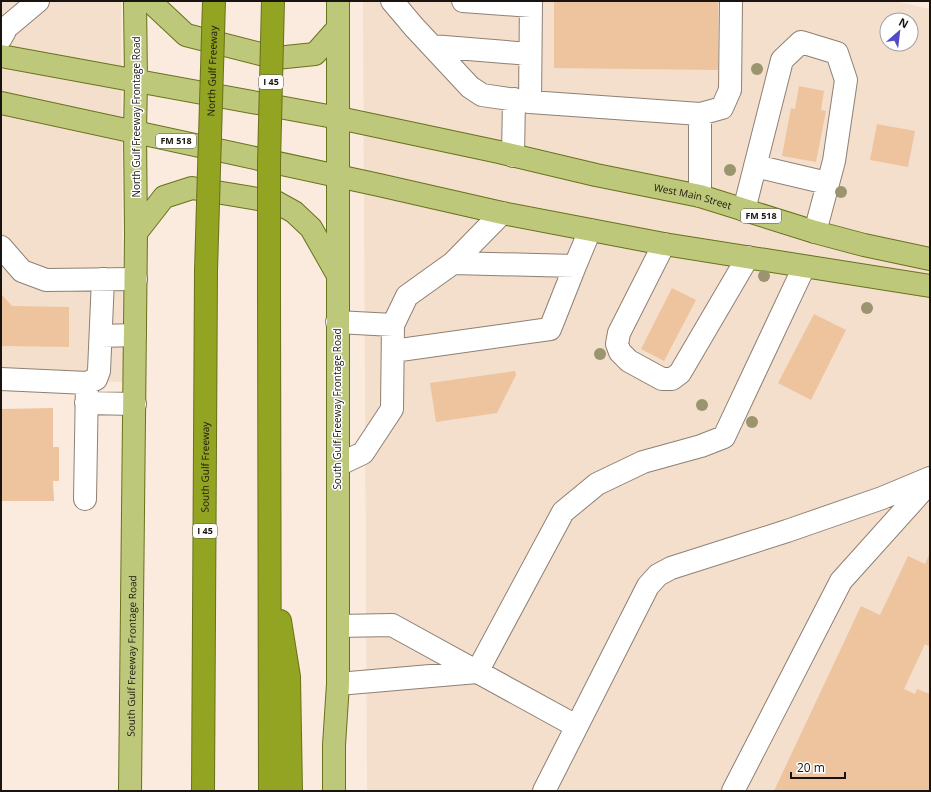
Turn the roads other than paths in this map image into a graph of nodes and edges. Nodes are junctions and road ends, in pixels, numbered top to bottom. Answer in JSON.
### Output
{"nodes":[{"id":1,"x":38,"y":1,"type":"edge"},
{"id":2,"x":135,"y":1,"type":"edge"},
{"id":3,"x":153,"y":1,"type":"edge"},
{"id":4,"x":214,"y":1,"type":"edge"},
{"id":5,"x":273,"y":1,"type":"edge"},
{"id":6,"x":338,"y":1,"type":"edge"},
{"id":7,"x":392,"y":1,"type":"edge"},
{"id":8,"x":463,"y":1,"type":"edge"},
{"id":9,"x":731,"y":1,"type":"edge"},
{"id":10,"x":531,"y":4,"type":"edge"},
{"id":11,"x":338,"y":28,"type":"junction"},
{"id":12,"x":1,"y":38,"type":"edge"},
{"id":13,"x":432,"y":46,"type":"junction"},
{"id":14,"x":530,"y":54,"type":"junction"},
{"id":15,"x":1,"y":56,"type":"edge"},
{"id":16,"x":129,"y":80,"type":"junction"},
{"id":17,"x":522,"y":100,"type":"junction"},
{"id":18,"x":1,"y":103,"type":"edge"},
{"id":19,"x":700,"y":114,"type":"junction"},
{"id":20,"x":339,"y":118,"type":"junction"},
{"id":21,"x":135,"y":132,"type":"junction"},
{"id":22,"x":210,"y":142,"type":"joint"},
{"id":23,"x":506,"y":154,"type":"junction"},
{"id":24,"x":755,"y":166,"type":"junction"},
{"id":25,"x":337,"y":176,"type":"junction"},
{"id":26,"x":827,"y":183,"type":"junction"},
{"id":27,"x":700,"y":196,"type":"junction"},
{"id":28,"x":744,"y":210,"type":"junction"},
{"id":29,"x":502,"y":213,"type":"junction"},
{"id":30,"x":590,"y":230,"type":"junction"},
{"id":31,"x":815,"y":232,"type":"junction"},
{"id":32,"x":136,"y":234,"type":"junction"},
{"id":33,"x":664,"y":244,"type":"junction"},
{"id":34,"x":1,"y":247,"type":"edge"},
{"id":35,"x":748,"y":257,"type":"junction"},
{"id":36,"x":930,"y":259,"type":"edge"},
{"id":37,"x":453,"y":263,"type":"junction"},
{"id":38,"x":576,"y":266,"type":"junction"},
{"id":39,"x":804,"y":266,"type":"junction"},
{"id":40,"x":337,"y":274,"type":"junction"},
{"id":41,"x":136,"y":279,"type":"junction"},
{"id":42,"x":103,"y":280,"type":"junction"},
{"id":43,"x":930,"y":286,"type":"edge"},
{"id":44,"x":337,"y":322,"type":"junction"},
{"id":45,"x":393,"y":325,"type":"junction"},
{"id":46,"x":135,"y":335,"type":"junction"},
{"id":47,"x":101,"y":336,"type":"junction"},
{"id":48,"x":393,"y":351,"type":"junction"},
{"id":49,"x":1,"y":379,"type":"edge"},
{"id":50,"x":87,"y":393,"type":"junction"},
{"id":51,"x":135,"y":404,"type":"junction"},
{"id":52,"x":338,"y":466,"type":"junction"},
{"id":53,"x":930,"y":478,"type":"edge"},
{"id":54,"x":930,"y":482,"type":"edge"},
{"id":55,"x":85,"y":499,"type":"dead end"},
{"id":56,"x":269,"y":541,"type":"junction"},
{"id":57,"x":338,"y":626,"type":"junction"},
{"id":58,"x":477,"y":672,"type":"junction"},
{"id":59,"x":338,"y":684,"type":"junction"},
{"id":60,"x":576,"y":726,"type":"junction"},
{"id":61,"x":130,"y":791,"type":"edge"},
{"id":62,"x":203,"y":791,"type":"edge"},
{"id":63,"x":270,"y":791,"type":"edge"},
{"id":64,"x":291,"y":791,"type":"edge"},
{"id":65,"x":334,"y":791,"type":"edge"},
{"id":66,"x":544,"y":791,"type":"edge"},
{"id":67,"x":733,"y":791,"type":"edge"}],
"edges":[{"from":1,"to":12,"type":"lane"},
{"from":2,"to":16,"type":"main road","name":"North Gulf Freeway Frontage Road"},
{"from":3,"to":11,"type":"main road"},
{"from":4,"to":22,"type":"highway","name":"North Gulf Freeway","number":"I 45","bridge":true},
{"from":5,"to":56,"type":"highway","number":"I 45","bridge":true},
{"from":6,"to":11,"type":"main road"},
{"from":7,"to":13,"type":"lane"},
{"from":8,"to":10,"type":"lane"},
{"from":9,"to":19,"type":"lane"},
{"from":10,"to":14,"type":"lane"},
{"from":11,"to":20,"type":"main road","name":"South Gulf Freeway Frontage Road"},
{"from":13,"to":14,"type":"lane"},
{"from":13,"to":17,"type":"lane"},
{"from":14,"to":17,"type":"lane"},
{"from":15,"to":16,"type":"main road","number":"FM 518"},
{"from":16,"to":20,"type":"main road","number":"FM 518"},
{"from":16,"to":21,"type":"main road","name":"North Gulf Freeway Frontage Road"},
{"from":17,"to":19,"type":"lane"},
{"from":17,"to":23,"type":"lane"},
{"from":18,"to":21,"type":"main road","number":"FM 518"},
{"from":19,"to":27,"type":"lane"},
{"from":20,"to":23,"type":"main road","number":"FM 518"},
{"from":20,"to":25,"type":"main road","name":"South Gulf Freeway Frontage Road"},
{"from":21,"to":25,"type":"main road","number":"FM 518"},
{"from":21,"to":32,"type":"main road","name":"North Gulf Freeway Frontage Road"},
{"from":22,"to":62,"type":"highway","name":"South Gulf Freeway","number":"I 45","bridge":true},
{"from":23,"to":27,"type":"main road","name":"West Main Street","number":"FM 518"},
{"from":24,"to":26,"type":"lane"},
{"from":24,"to":26,"type":"lane"},
{"from":24,"to":28,"type":"lane"},
{"from":25,"to":29,"type":"main road","number":"FM 518"},
{"from":25,"to":40,"type":"main road","name":"South Gulf Freeway Frontage Road"},
{"from":26,"to":31,"type":"lane"},
{"from":27,"to":28,"type":"main road","name":"West Main Street","number":"FM 518"},
{"from":28,"to":31,"type":"main road","name":"West Main Street","number":"FM 518"},
{"from":29,"to":30,"type":"main road","number":"FM 518"},
{"from":29,"to":37,"type":"lane"},
{"from":30,"to":33,"type":"main road","number":"FM 518"},
{"from":30,"to":38,"type":"lane"},
{"from":31,"to":36,"type":"main road","name":"West Main Street","number":"FM 518"},
{"from":32,"to":40,"type":"main road"},
{"from":32,"to":41,"type":"main road","name":"South Gulf Freeway Frontage Road"},
{"from":33,"to":35,"type":"main road","number":"FM 518"},
{"from":33,"to":35,"type":"lane"},
{"from":34,"to":42,"type":"lane"},
{"from":35,"to":39,"type":"main road","number":"FM 518"},
{"from":37,"to":38,"type":"lane"},
{"from":37,"to":45,"type":"lane"},
{"from":38,"to":48,"type":"lane"},
{"from":39,"to":43,"type":"main road","number":"FM 518"},
{"from":39,"to":58,"type":"lane"},
{"from":40,"to":44,"type":"main road","name":"South Gulf Freeway Frontage Road"},
{"from":41,"to":42,"type":"lane"},
{"from":41,"to":46,"type":"main road","name":"South Gulf Freeway Frontage Road"},
{"from":42,"to":47,"type":"lane"},
{"from":44,"to":45,"type":"lane"},
{"from":44,"to":52,"type":"main road","name":"South Gulf Freeway Frontage Road"},
{"from":45,"to":48,"type":"lane"},
{"from":46,"to":47,"type":"lane"},
{"from":46,"to":51,"type":"main road","name":"South Gulf Freeway Frontage Road"},
{"from":47,"to":50,"type":"lane"},
{"from":48,"to":52,"type":"lane"},
{"from":49,"to":50,"type":"lane"},
{"from":50,"to":51,"type":"lane"},
{"from":50,"to":55,"type":"lane"},
{"from":51,"to":61,"type":"main road","name":"South Gulf Freeway Frontage Road"},
{"from":52,"to":57,"type":"main road","name":"South Gulf Freeway Frontage Road"},
{"from":53,"to":60,"type":"lane"},
{"from":54,"to":67,"type":"lane"},
{"from":56,"to":63,"type":"highway","number":"I 45"},
{"from":56,"to":64,"type":"highway"},
{"from":57,"to":58,"type":"lane"},
{"from":57,"to":59,"type":"main road","name":"South Gulf Freeway Frontage Road"},
{"from":58,"to":59,"type":"lane"},
{"from":58,"to":60,"type":"lane"},
{"from":59,"to":65,"type":"main road","name":"South Gulf Freeway Frontage Road"},
{"from":60,"to":66,"type":"lane"}]}
